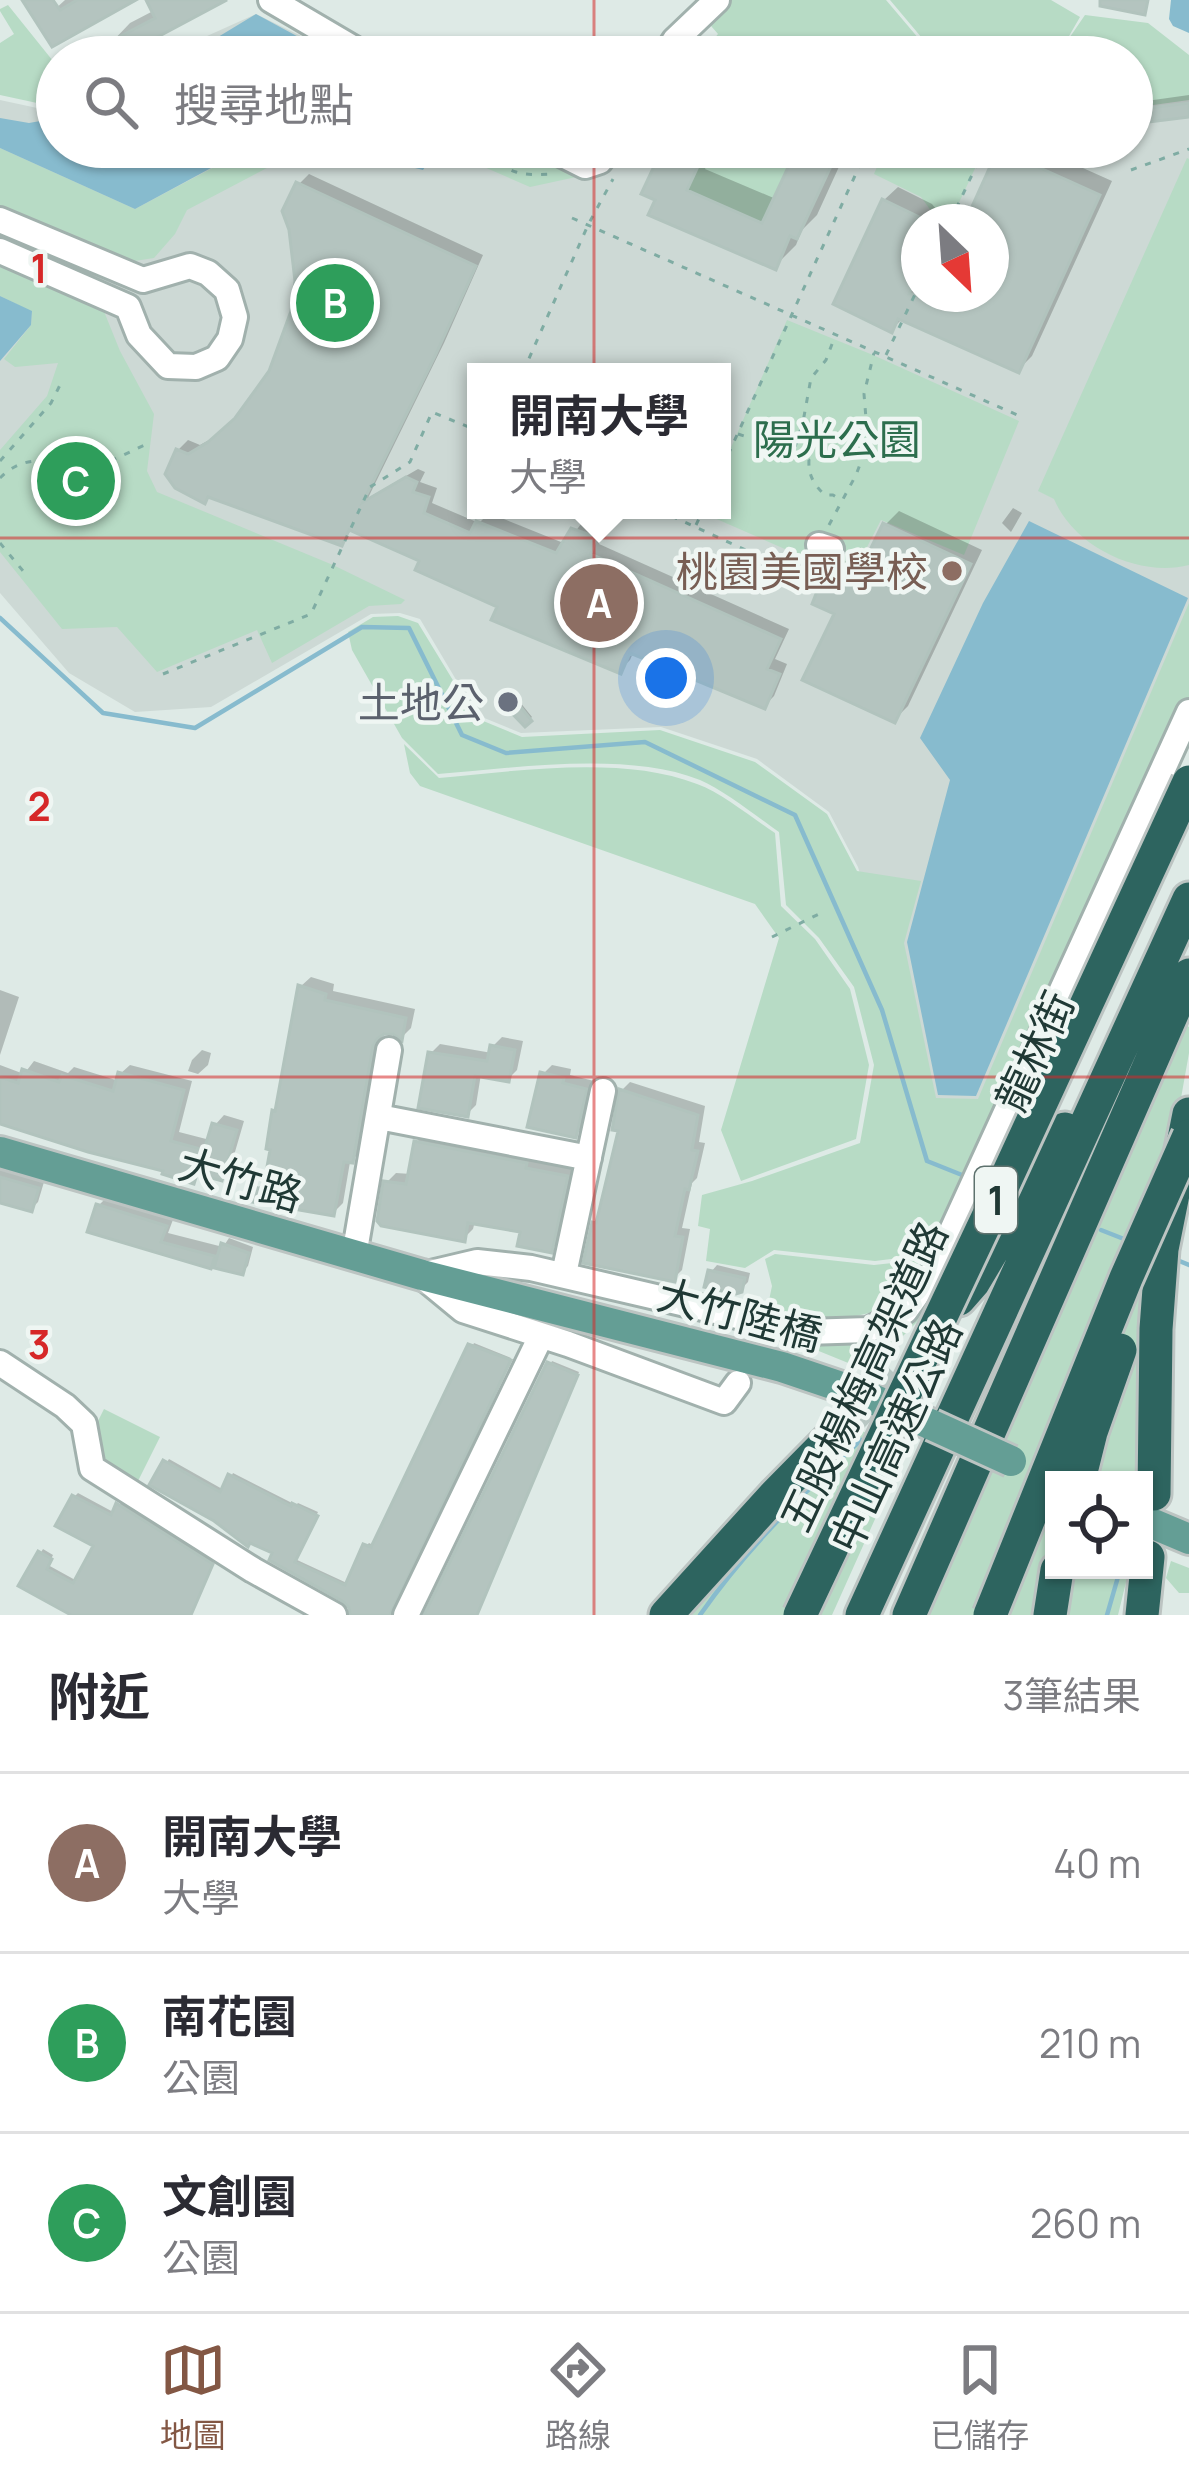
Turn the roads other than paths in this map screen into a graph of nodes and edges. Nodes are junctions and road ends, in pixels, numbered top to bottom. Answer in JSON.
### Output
{"nodes":[{"id":1,"x":271,"y":0,"type":"edge"},
{"id":2,"x":716,"y":0,"type":"edge"},
{"id":3,"x":332,"y":36,"type":"edge"},
{"id":4,"x":679,"y":36,"type":"edge"},
{"id":5,"x":0,"y":220,"type":"edge"},
{"id":6,"x":0,"y":250,"type":"edge"},
{"id":7,"x":1189,"y":712,"type":"edge"},
{"id":8,"x":1189,"y":782,"type":"edge"},
{"id":9,"x":1189,"y":899,"type":"edge"},
{"id":10,"x":1189,"y":975,"type":"edge"},
{"id":11,"x":1152,"y":983,"type":"junction"},
{"id":12,"x":389,"y":1050,"type":"dead end"},
{"id":13,"x":603,"y":1091,"type":"dead end"},
{"id":14,"x":1189,"y":1114,"type":"edge"},
{"id":15,"x":379,"y":1118,"type":"junction"},
{"id":16,"x":1189,"y":1136,"type":"edge"},
{"id":17,"x":0,"y":1152,"type":"edge"},
{"id":18,"x":1189,"y":1153,"type":"edge"},
{"id":19,"x":589,"y":1158,"type":"junction"},
{"id":20,"x":354,"y":1256,"type":"junction"},
{"id":21,"x":564,"y":1274,"type":"junction"},
{"id":22,"x":422,"y":1276,"type":"junction"},
{"id":23,"x":459,"y":1285,"type":"joint"},
{"id":24,"x":541,"y":1336,"type":"junction"},
{"id":25,"x":0,"y":1363,"type":"edge"},
{"id":26,"x":895,"y":1373,"type":"tunnel mouth"},
{"id":27,"x":731,"y":1392,"type":"dead end"},
{"id":28,"x":842,"y":1427,"type":"tunnel mouth"},
{"id":29,"x":1081,"y":1471,"type":"edge"},
{"id":30,"x":1150,"y":1471,"type":"edge"},
{"id":31,"x":1045,"y":1475,"type":"edge"},
{"id":32,"x":1153,"y":1510,"type":"edge"},
{"id":33,"x":1189,"y":1539,"type":"edge"},
{"id":34,"x":1056,"y":1579,"type":"edge"},
{"id":35,"x":334,"y":1615,"type":"edge"},
{"id":36,"x":406,"y":1615,"type":"edge"},
{"id":37,"x":671,"y":1615,"type":"edge"},
{"id":38,"x":800,"y":1615,"type":"edge"},
{"id":39,"x":862,"y":1615,"type":"edge"},
{"id":40,"x":909,"y":1615,"type":"edge"},
{"id":41,"x":990,"y":1615,"type":"edge"},
{"id":42,"x":1050,"y":1615,"type":"edge"}],
"edges":[{"from":1,"to":3,"type":"street"},
{"from":2,"to":4,"type":"street"},
{"from":5,"to":6,"type":"street"},
{"from":7,"to":21,"type":"street","name":"龍林街"},
{"from":8,"to":38,"type":"highway","name":"五股楊梅高架道路","number":"1","bridge":true},
{"from":9,"to":11,"type":"highway","name":"中山高速公路","number":"1"},
{"from":10,"to":40,"type":"highway","name":"中山高速公路","number":"1"},
{"from":11,"to":26,"type":"highway"},
{"from":11,"to":39,"type":"highway","name":"中山高速公路","number":"1"},
{"from":12,"to":15,"type":"street"},
{"from":13,"to":19,"type":"street"},
{"from":14,"to":30,"type":"highway"},
{"from":15,"to":19,"type":"street"},
{"from":15,"to":20,"type":"street"},
{"from":16,"to":41,"type":"highway","bridge":true},
{"from":17,"to":20,"type":"main road","name":"大竹路"},
{"from":18,"to":29,"type":"highway","bridge":true},
{"from":19,"to":21,"type":"street"},
{"from":20,"to":22,"type":"main road","name":"大竹路"},
{"from":21,"to":22,"type":"street","name":"龍林街"},
{"from":22,"to":23,"type":"main road","name":"大竹路"},
{"from":22,"to":24,"type":"street"},
{"from":23,"to":31,"type":"main road","name":"大竹陸橋","bridge":true},
{"from":24,"to":27,"type":"street"},
{"from":24,"to":36,"type":"street"},
{"from":25,"to":35,"type":"street"},
{"from":28,"to":37,"type":"highway"},
{"from":32,"to":33,"type":"main road"},
{"from":34,"to":42,"type":"highway"}]}
